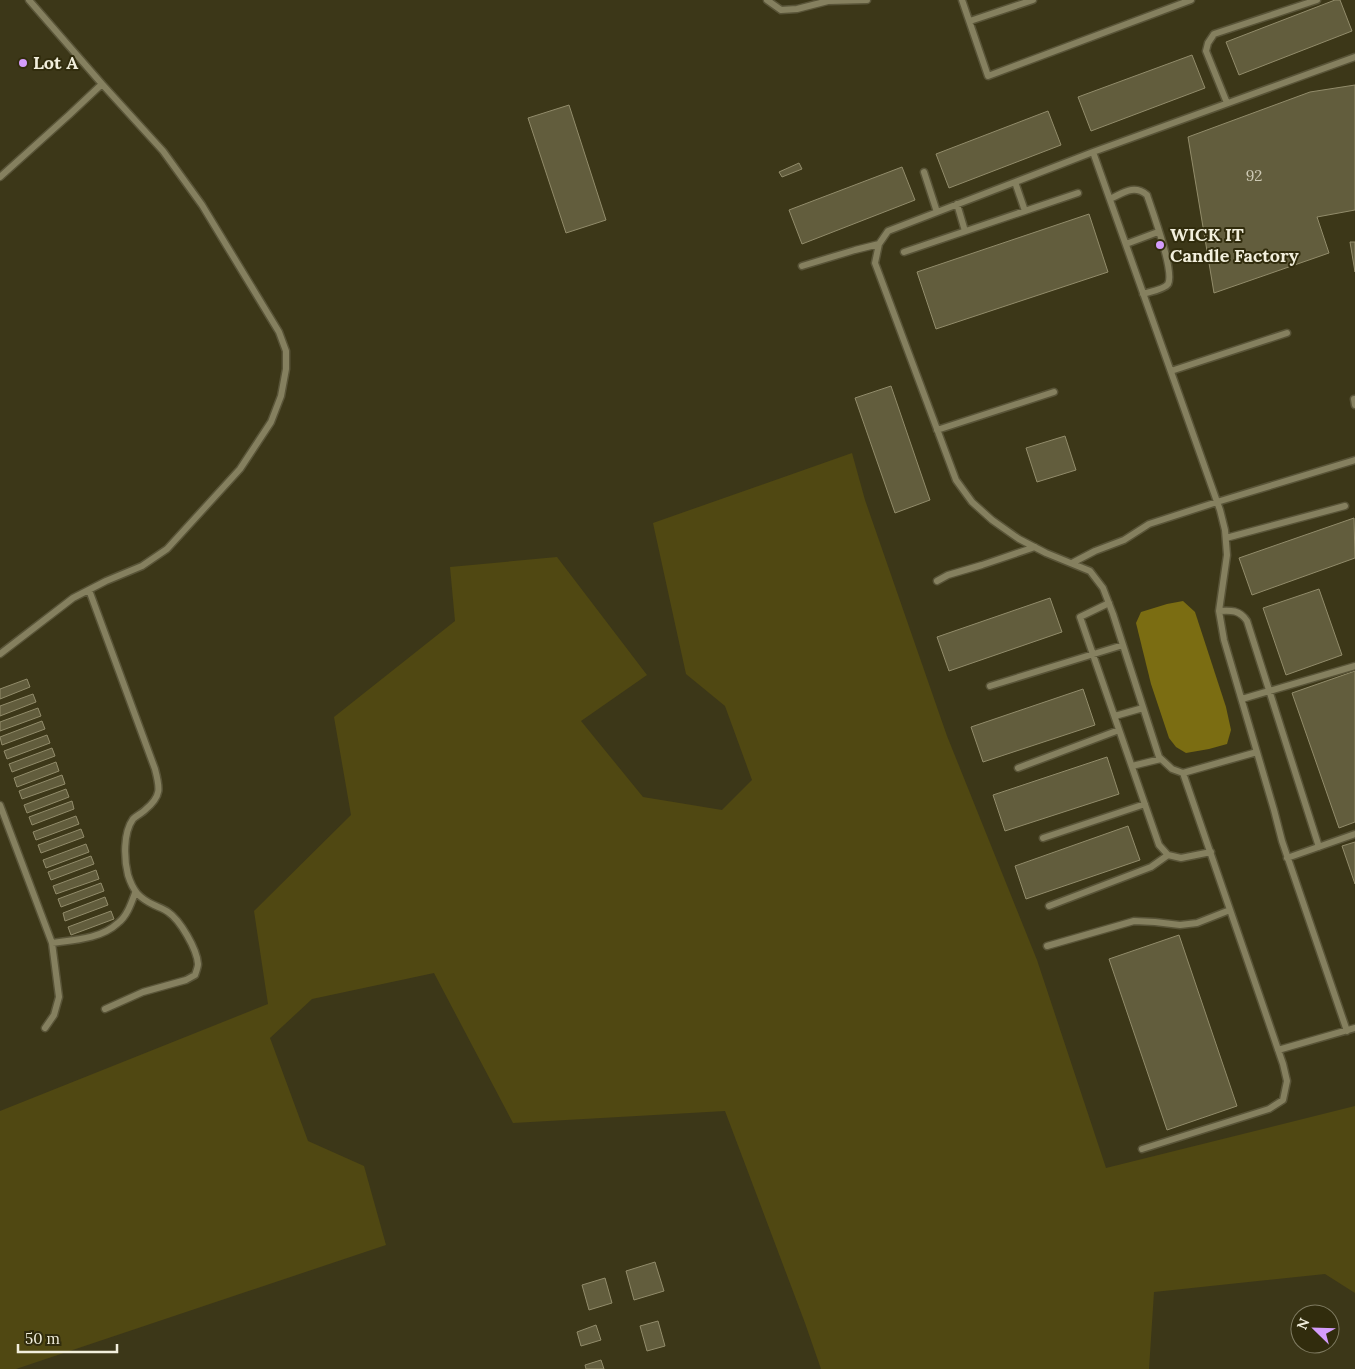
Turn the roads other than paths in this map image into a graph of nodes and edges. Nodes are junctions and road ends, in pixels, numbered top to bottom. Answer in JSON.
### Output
{"nodes":[{"id":1,"x":29,"y":0,"type":"edge"},
{"id":2,"x":767,"y":0,"type":"edge"},
{"id":3,"x":828,"y":0,"type":"edge"},
{"id":4,"x":867,"y":0,"type":"edge"},
{"id":5,"x":962,"y":0,"type":"edge"},
{"id":6,"x":1033,"y":0,"type":"edge"},
{"id":7,"x":1191,"y":0,"type":"edge"},
{"id":8,"x":1317,"y":0,"type":"edge"},
{"id":9,"x":970,"y":22,"type":"junction"},
{"id":10,"x":1355,"y":56,"type":"edge"},
{"id":11,"x":102,"y":84,"type":"junction"},
{"id":12,"x":1227,"y":103,"type":"junction"},
{"id":13,"x":1093,"y":152,"type":"junction"},
{"id":14,"x":924,"y":172,"type":"dead end"},
{"id":15,"x":0,"y":176,"type":"edge"},
{"id":16,"x":1016,"y":182,"type":"junction"},
{"id":17,"x":1078,"y":194,"type":"dead end"},
{"id":18,"x":1110,"y":199,"type":"junction"},
{"id":19,"x":957,"y":204,"type":"junction"},
{"id":20,"x":1025,"y":211,"type":"junction"},
{"id":21,"x":937,"y":212,"type":"junction"},
{"id":22,"x":966,"y":231,"type":"junction"},
{"id":23,"x":1158,"y":232,"type":"junction"},
{"id":24,"x":879,"y":244,"type":"junction"},
{"id":25,"x":1126,"y":244,"type":"junction"},
{"id":26,"x":904,"y":252,"type":"dead end"},
{"id":27,"x":802,"y":266,"type":"dead end"},
{"id":28,"x":1143,"y":294,"type":"junction"},
{"id":29,"x":1287,"y":333,"type":"dead end"},
{"id":30,"x":1171,"y":371,"type":"junction"},
{"id":31,"x":1054,"y":392,"type":"dead end"},
{"id":32,"x":1355,"y":399,"type":"edge"},
{"id":33,"x":1355,"y":405,"type":"edge"},
{"id":34,"x":937,"y":430,"type":"junction"},
{"id":35,"x":1355,"y":460,"type":"edge"},
{"id":36,"x":1217,"y":502,"type":"junction"},
{"id":37,"x":1344,"y":506,"type":"dead end"},
{"id":38,"x":1226,"y":538,"type":"junction"},
{"id":39,"x":1035,"y":547,"type":"junction"},
{"id":40,"x":1072,"y":563,"type":"junction"},
{"id":41,"x":937,"y":581,"type":"dead end"},
{"id":42,"x":90,"y":590,"type":"junction"},
{"id":43,"x":1109,"y":603,"type":"junction"},
{"id":44,"x":1219,"y":611,"type":"junction"},
{"id":45,"x":1123,"y":645,"type":"junction"},
{"id":46,"x":0,"y":654,"type":"edge"},
{"id":47,"x":1093,"y":654,"type":"junction"},
{"id":48,"x":1355,"y":666,"type":"edge"},
{"id":49,"x":990,"y":686,"type":"dead end"},
{"id":50,"x":1269,"y":690,"type":"junction"},
{"id":51,"x":1242,"y":699,"type":"junction"},
{"id":52,"x":1143,"y":708,"type":"junction"},
{"id":53,"x":1115,"y":716,"type":"junction"},
{"id":54,"x":1119,"y":730,"type":"junction"},
{"id":55,"x":1257,"y":752,"type":"junction"},
{"id":56,"x":1161,"y":759,"type":"junction"},
{"id":57,"x":1132,"y":766,"type":"junction"},
{"id":58,"x":1018,"y":768,"type":"dead end"},
{"id":59,"x":1183,"y":773,"type":"junction"},
{"id":60,"x":1145,"y":804,"type":"junction"},
{"id":61,"x":0,"y":805,"type":"edge"},
{"id":62,"x":1355,"y":834,"type":"edge"},
{"id":63,"x":1043,"y":838,"type":"dead end"},
{"id":64,"x":1319,"y":847,"type":"junction"},
{"id":65,"x":1211,"y":852,"type":"junction"},
{"id":66,"x":1168,"y":855,"type":"junction"},
{"id":67,"x":1287,"y":858,"type":"junction"},
{"id":68,"x":135,"y":893,"type":"junction"},
{"id":69,"x":1049,"y":906,"type":"dead end"},
{"id":70,"x":1230,"y":910,"type":"junction"},
{"id":71,"x":52,"y":943,"type":"junction"},
{"id":72,"x":1047,"y":946,"type":"dead end"},
{"id":73,"x":104,"y":1009,"type":"dead end"},
{"id":74,"x":45,"y":1028,"type":"dead end"},
{"id":75,"x":1355,"y":1028,"type":"edge"},
{"id":76,"x":1347,"y":1030,"type":"junction"},
{"id":77,"x":1278,"y":1050,"type":"junction"},
{"id":78,"x":1142,"y":1149,"type":"dead end"}],
"edges":[{"from":1,"to":11,"type":"lane"},
{"from":2,"to":3,"type":"lane"},
{"from":3,"to":4,"type":"lane"},
{"from":5,"to":9,"type":"lane"},
{"from":6,"to":9,"type":"lane"},
{"from":7,"to":9,"type":"lane"},
{"from":8,"to":12,"type":"lane"},
{"from":10,"to":12,"type":"lane"},
{"from":11,"to":15,"type":"lane"},
{"from":11,"to":42,"type":"lane"},
{"from":12,"to":13,"type":"lane"},
{"from":13,"to":16,"type":"lane"},
{"from":13,"to":18,"type":"lane"},
{"from":14,"to":21,"type":"lane"},
{"from":16,"to":19,"type":"lane"},
{"from":16,"to":20,"type":"lane"},
{"from":17,"to":20,"type":"lane"},
{"from":18,"to":23,"type":"lane"},
{"from":18,"to":25,"type":"lane"},
{"from":19,"to":21,"type":"lane"},
{"from":19,"to":22,"type":"lane"},
{"from":20,"to":22,"type":"lane"},
{"from":21,"to":24,"type":"lane"},
{"from":22,"to":26,"type":"lane"},
{"from":23,"to":25,"type":"lane"},
{"from":23,"to":28,"type":"lane"},
{"from":24,"to":27,"type":"lane"},
{"from":24,"to":34,"type":"lane"},
{"from":25,"to":28,"type":"lane"},
{"from":28,"to":30,"type":"lane"},
{"from":29,"to":30,"type":"lane"},
{"from":30,"to":36,"type":"lane"},
{"from":31,"to":34,"type":"lane"},
{"from":32,"to":33,"type":"lane"},
{"from":34,"to":39,"type":"lane"},
{"from":35,"to":36,"type":"lane"},
{"from":36,"to":38,"type":"lane"},
{"from":36,"to":40,"type":"lane"},
{"from":37,"to":38,"type":"lane"},
{"from":38,"to":44,"type":"lane"},
{"from":39,"to":40,"type":"lane"},
{"from":39,"to":41,"type":"lane"},
{"from":40,"to":43,"type":"lane"},
{"from":42,"to":46,"type":"lane"},
{"from":42,"to":68,"type":"lane"},
{"from":43,"to":45,"type":"lane"},
{"from":43,"to":47,"type":"lane"},
{"from":44,"to":50,"type":"lane"},
{"from":44,"to":51,"type":"lane"},
{"from":45,"to":47,"type":"lane"},
{"from":45,"to":52,"type":"lane"},
{"from":47,"to":49,"type":"lane"},
{"from":47,"to":53,"type":"lane"},
{"from":48,"to":50,"type":"lane"},
{"from":50,"to":51,"type":"lane"},
{"from":50,"to":64,"type":"lane"},
{"from":51,"to":55,"type":"lane"},
{"from":52,"to":53,"type":"lane"},
{"from":52,"to":56,"type":"lane"},
{"from":53,"to":54,"type":"lane"},
{"from":54,"to":57,"type":"lane"},
{"from":54,"to":58,"type":"lane"},
{"from":55,"to":59,"type":"lane"},
{"from":55,"to":67,"type":"lane"},
{"from":56,"to":57,"type":"lane"},
{"from":56,"to":59,"type":"lane"},
{"from":57,"to":60,"type":"lane"},
{"from":59,"to":65,"type":"lane"},
{"from":60,"to":63,"type":"lane"},
{"from":60,"to":66,"type":"lane"},
{"from":61,"to":71,"type":"lane"},
{"from":62,"to":64,"type":"lane"},
{"from":64,"to":67,"type":"lane"},
{"from":65,"to":66,"type":"lane"},
{"from":65,"to":70,"type":"lane"},
{"from":66,"to":69,"type":"lane"},
{"from":67,"to":76,"type":"lane"},
{"from":68,"to":71,"type":"lane"},
{"from":68,"to":73,"type":"lane"},
{"from":70,"to":72,"type":"lane"},
{"from":70,"to":77,"type":"lane"},
{"from":71,"to":74,"type":"lane"},
{"from":75,"to":76,"type":"lane"},
{"from":76,"to":77,"type":"lane"},
{"from":77,"to":78,"type":"lane"}]}
